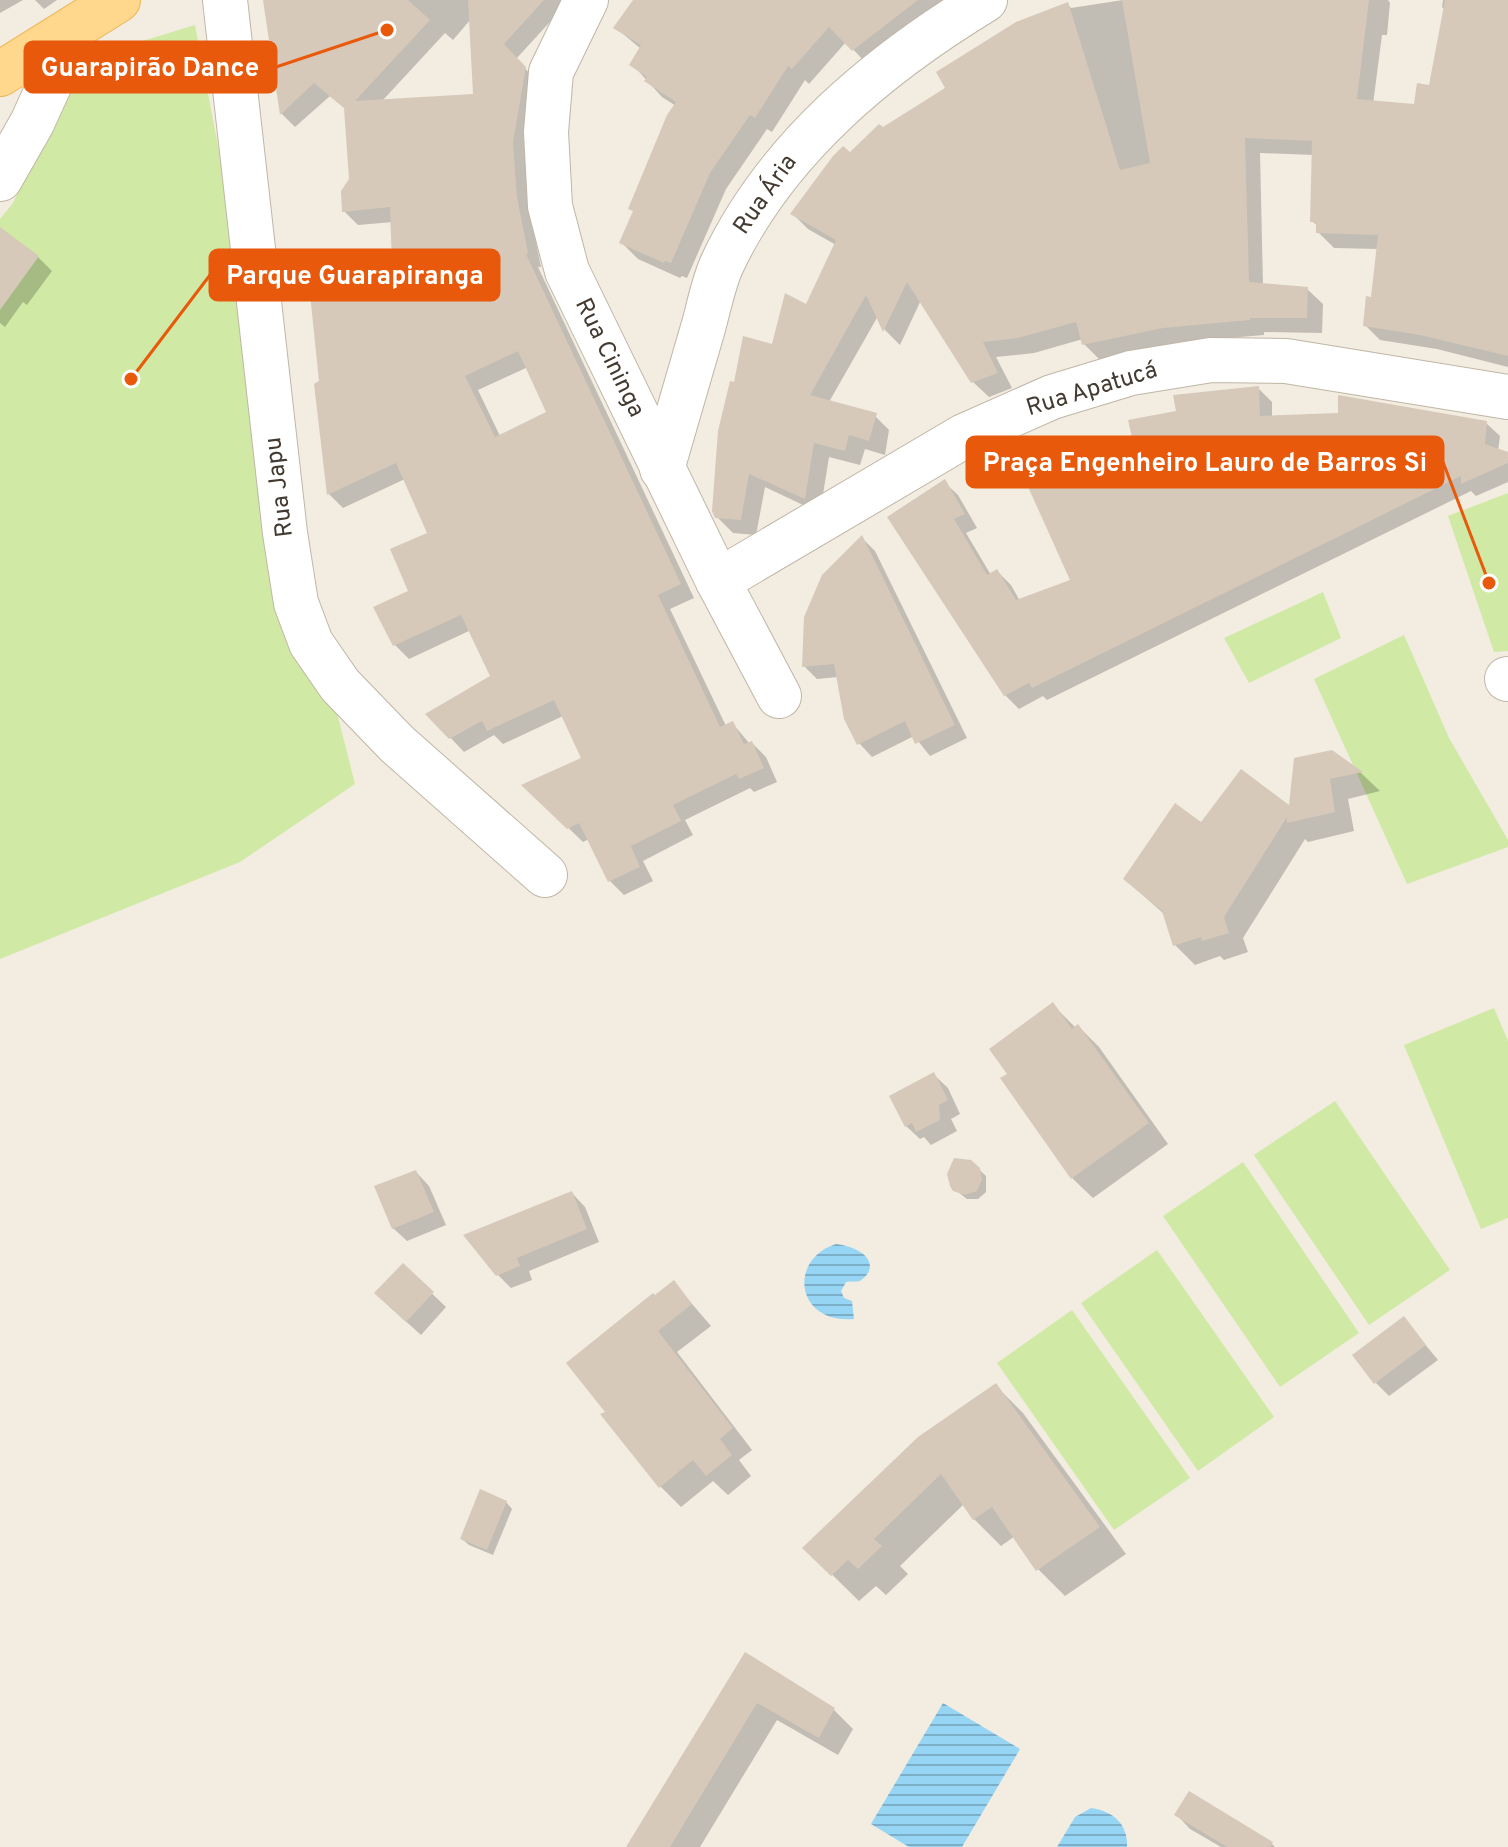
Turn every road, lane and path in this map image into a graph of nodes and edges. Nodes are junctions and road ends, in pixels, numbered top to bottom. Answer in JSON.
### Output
{"nodes":[{"id":1,"x":118,"y":0,"type":"edge"},
{"id":2,"x":225,"y":0,"type":"edge"},
{"id":3,"x":586,"y":0,"type":"edge"},
{"id":4,"x":985,"y":0,"type":"edge"},
{"id":5,"x":75,"y":29,"type":"junction"},
{"id":6,"x":0,"y":74,"type":"edge"},
{"id":7,"x":0,"y":179,"type":"edge"},
{"id":8,"x":1508,"y":397,"type":"edge"},
{"id":9,"x":662,"y":469,"type":"junction"},
{"id":10,"x":718,"y":581,"type":"junction"},
{"id":11,"x":779,"y":696,"type":"dead end"},
{"id":12,"x":545,"y":875,"type":"dead end"}],
"edges":[{"from":1,"to":5,"type":"main road"},
{"from":2,"to":12,"type":"street","name":"Rua Japu"},
{"from":3,"to":9,"type":"street","name":"Rua Cininga"},
{"from":4,"to":9,"type":"street","name":"Rua Ária"},
{"from":5,"to":6,"type":"main road"},
{"from":5,"to":7,"type":"street"},
{"from":8,"to":10,"type":"street","name":"Rua Apatucá"},
{"from":9,"to":10,"type":"street","name":"Rua Cininga"},
{"from":10,"to":11,"type":"street","name":"Rua Cininga"}]}
